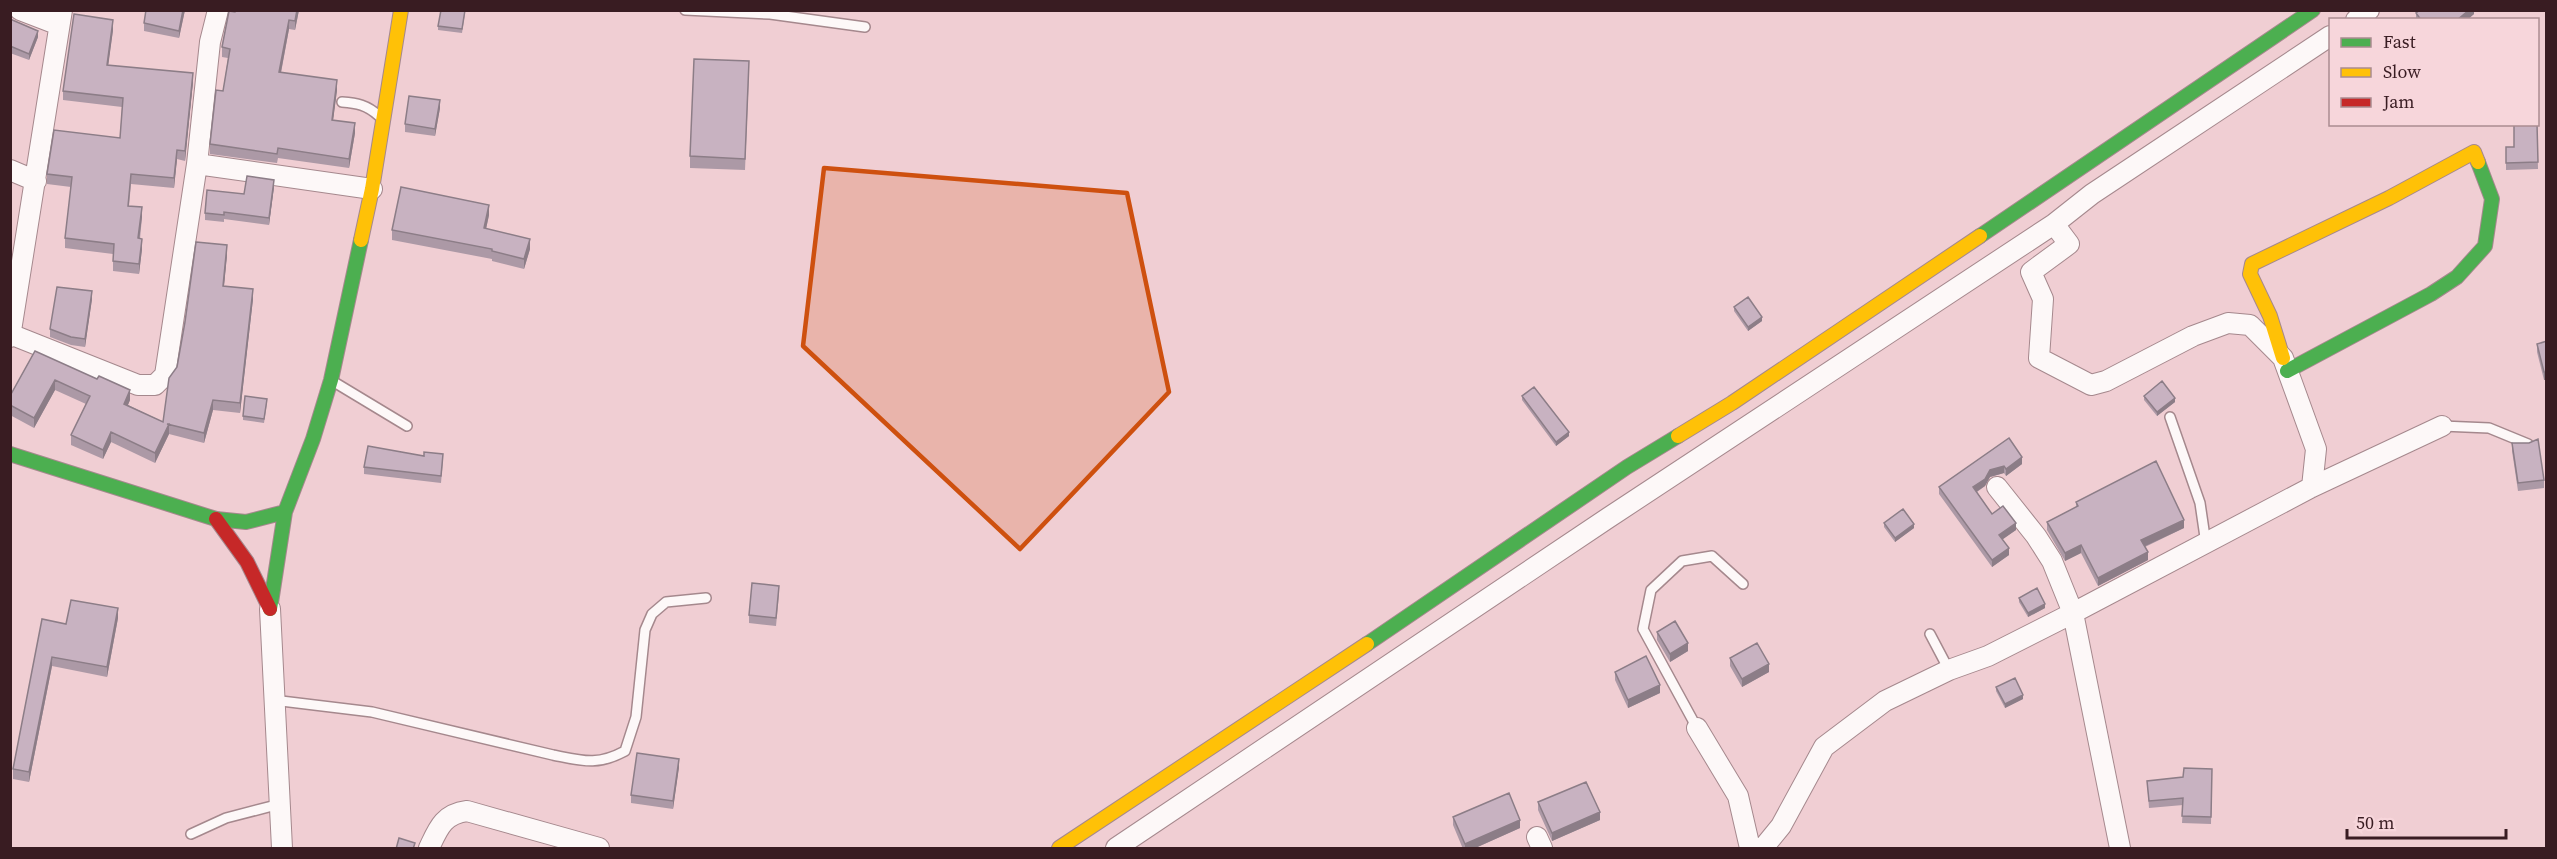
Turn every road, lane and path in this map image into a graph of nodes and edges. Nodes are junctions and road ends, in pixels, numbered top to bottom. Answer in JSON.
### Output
{"nodes":[{"id":1,"x":20,"y":10,"type":"edge"},
{"id":2,"x":218,"y":10,"type":"edge"},
{"id":3,"x":401,"y":10,"type":"edge"},
{"id":4,"x":685,"y":10,"type":"edge"},
{"id":5,"x":2313,"y":10,"type":"edge"},
{"id":6,"x":61,"y":18,"type":"edge"},
{"id":7,"x":865,"y":27,"type":"dead end"},
{"id":8,"x":2329,"y":37,"type":"edge"},
{"id":9,"x":342,"y":102,"type":"dead end"},
{"id":10,"x":383,"y":119,"type":"junction"},
{"id":11,"x":197,"y":164,"type":"junction"},
{"id":12,"x":10,"y":170,"type":"edge"},
{"id":13,"x":36,"y":180,"type":"junction"},
{"id":14,"x":372,"y":189,"type":"junction"},
{"id":15,"x":2054,"y":224,"type":"junction"},
{"id":16,"x":11,"y":335,"type":"edge"},
{"id":17,"x":2285,"y":364,"type":"junction"},
{"id":18,"x":331,"y":380,"type":"junction"},
{"id":19,"x":2170,"y":417,"type":"dead end"},
{"id":20,"x":407,"y":426,"type":"dead end"},
{"id":21,"x":2442,"y":426,"type":"joint"},
{"id":22,"x":2528,"y":444,"type":"edge"},
{"id":23,"x":10,"y":454,"type":"edge"},
{"id":24,"x":1997,"y":487,"type":"dead end"},
{"id":25,"x":2312,"y":487,"type":"junction"},
{"id":26,"x":285,"y":512,"type":"junction"},
{"id":27,"x":216,"y":519,"type":"junction"},
{"id":28,"x":2206,"y":544,"type":"junction"},
{"id":29,"x":1743,"y":584,"type":"dead end"},
{"id":30,"x":706,"y":598,"type":"dead end"},
{"id":31,"x":270,"y":609,"type":"junction"},
{"id":32,"x":2073,"y":613,"type":"junction"},
{"id":33,"x":1930,"y":634,"type":"dead end"},
{"id":34,"x":1949,"y":670,"type":"junction"},
{"id":35,"x":273,"y":700,"type":"junction"},
{"id":36,"x":1697,"y":728,"type":"joint"},
{"id":37,"x":280,"y":804,"type":"junction"},
{"id":38,"x":191,"y":834,"type":"dead end"},
{"id":39,"x":282,"y":849,"type":"edge"},
{"id":40,"x":429,"y":849,"type":"edge"},
{"id":41,"x":599,"y":849,"type":"edge"},
{"id":42,"x":1059,"y":849,"type":"edge"},
{"id":43,"x":1116,"y":849,"type":"edge"},
{"id":44,"x":1750,"y":849,"type":"edge"},
{"id":45,"x":1763,"y":849,"type":"edge"},
{"id":46,"x":2120,"y":849,"type":"edge"}],
"edges":[{"from":1,"to":6,"type":"street"},
{"from":2,"to":11,"type":"street"},
{"from":3,"to":10,"type":"street"},
{"from":4,"to":7,"type":"lane"},
{"from":5,"to":42,"type":"street"},
{"from":6,"to":13,"type":"street"},
{"from":8,"to":15,"type":"street"},
{"from":9,"to":10,"type":"lane"},
{"from":10,"to":14,"type":"street"},
{"from":11,"to":14,"type":"street"},
{"from":11,"to":16,"type":"street"},
{"from":12,"to":13,"type":"street"},
{"from":13,"to":16,"type":"street"},
{"from":14,"to":18,"type":"street"},
{"from":15,"to":17,"type":"street"},
{"from":15,"to":43,"type":"street"},
{"from":17,"to":17,"type":"street"},
{"from":17,"to":25,"type":"street"},
{"from":18,"to":20,"type":"lane"},
{"from":18,"to":26,"type":"street"},
{"from":19,"to":28,"type":"lane"},
{"from":21,"to":22,"type":"lane"},
{"from":21,"to":25,"type":"street"},
{"from":23,"to":27,"type":"street"},
{"from":24,"to":32,"type":"street"},
{"from":25,"to":28,"type":"street"},
{"from":26,"to":27,"type":"street"},
{"from":26,"to":31,"type":"street"},
{"from":27,"to":31,"type":"street"},
{"from":28,"to":32,"type":"street"},
{"from":29,"to":36,"type":"lane"},
{"from":30,"to":35,"type":"lane"},
{"from":31,"to":35,"type":"street"},
{"from":32,"to":34,"type":"street"},
{"from":32,"to":46,"type":"street"},
{"from":33,"to":34,"type":"lane"},
{"from":34,"to":45,"type":"street"},
{"from":35,"to":37,"type":"street"},
{"from":36,"to":44,"type":"street"},
{"from":37,"to":38,"type":"lane"},
{"from":37,"to":39,"type":"street"},
{"from":40,"to":41,"type":"street"}]}
